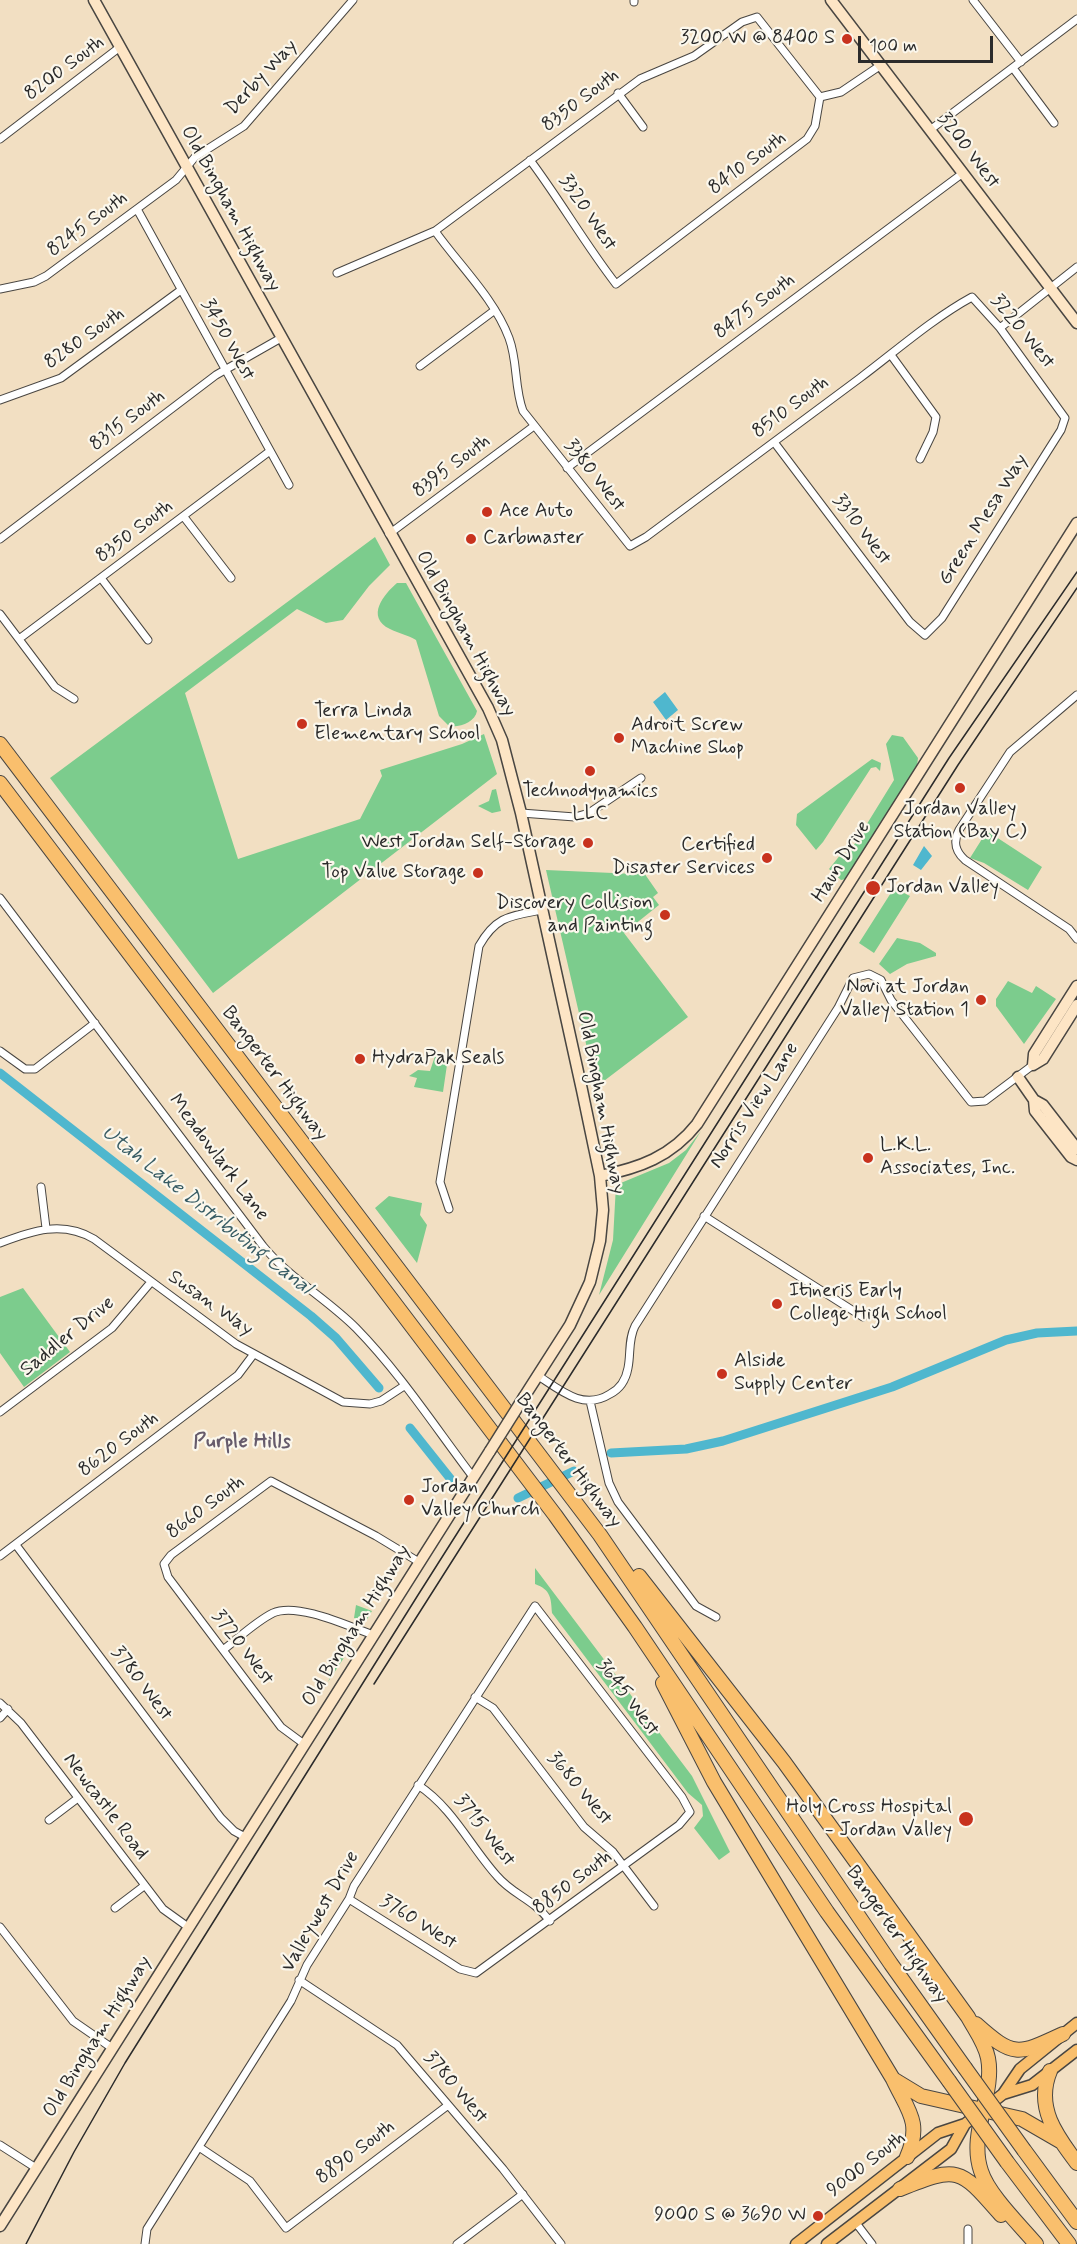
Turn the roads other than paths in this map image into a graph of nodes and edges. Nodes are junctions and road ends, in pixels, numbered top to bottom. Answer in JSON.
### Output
{"nodes":[{"id":1,"x":94,"y":0,"type":"edge"},
{"id":2,"x":353,"y":0,"type":"edge"},
{"id":3,"x":831,"y":0,"type":"edge"},
{"id":4,"x":973,"y":0,"type":"edge"},
{"id":5,"x":1077,"y":19,"type":"edge"},
{"id":6,"x":120,"y":47,"type":"junction"},
{"id":7,"x":1021,"y":62,"type":"junction"},
{"id":8,"x":880,"y":65,"type":"junction"},
{"id":9,"x":1013,"y":68,"type":"junction"},
{"id":10,"x":618,"y":93,"type":"junction"},
{"id":11,"x":820,"y":97,"type":"junction"},
{"id":12,"x":1054,"y":123,"type":"dead end"},
{"id":13,"x":643,"y":127,"type":"dead end"},
{"id":14,"x":930,"y":130,"type":"junction"},
{"id":15,"x":0,"y":139,"type":"edge"},
{"id":16,"x":530,"y":160,"type":"junction"},
{"id":17,"x":187,"y":168,"type":"junction"},
{"id":18,"x":963,"y":173,"type":"junction"},
{"id":19,"x":136,"y":209,"type":"junction"},
{"id":20,"x":435,"y":231,"type":"junction"},
{"id":21,"x":1077,"y":267,"type":"edge"},
{"id":22,"x":336,"y":273,"type":"dead end"},
{"id":23,"x":616,"y":284,"type":"joint"},
{"id":24,"x":1051,"y":288,"type":"junction"},
{"id":25,"x":0,"y":289,"type":"edge"},
{"id":26,"x":181,"y":290,"type":"junction"},
{"id":27,"x":972,"y":297,"type":"joint"},
{"id":28,"x":495,"y":310,"type":"junction"},
{"id":29,"x":1077,"y":323,"type":"edge"},
{"id":30,"x":1000,"y":328,"type":"junction"},
{"id":31,"x":281,"y":338,"type":"junction"},
{"id":32,"x":891,"y":355,"type":"junction"},
{"id":33,"x":420,"y":366,"type":"dead end"},
{"id":34,"x":224,"y":370,"type":"junction"},
{"id":35,"x":0,"y":400,"type":"edge"},
{"id":36,"x":1065,"y":418,"type":"joint"},
{"id":37,"x":534,"y":426,"type":"junction"},
{"id":38,"x":774,"y":442,"type":"junction"},
{"id":39,"x":270,"y":452,"type":"junction"},
{"id":40,"x":920,"y":459,"type":"dead end"},
{"id":41,"x":567,"y":468,"type":"junction"},
{"id":42,"x":289,"y":485,"type":"dead end"},
{"id":43,"x":184,"y":516,"type":"junction"},
{"id":44,"x":1077,"y":523,"type":"edge"},
{"id":45,"x":389,"y":534,"type":"junction"},
{"id":46,"x":0,"y":539,"type":"edge"},
{"id":47,"x":630,"y":546,"type":"joint"},
{"id":48,"x":101,"y":578,"type":"junction"},
{"id":49,"x":231,"y":578,"type":"dead end"},
{"id":50,"x":0,"y":614,"type":"edge"},
{"id":51,"x":925,"y":635,"type":"joint"},
{"id":52,"x":19,"y":639,"type":"junction"},
{"id":53,"x":148,"y":640,"type":"dead end"},
{"id":54,"x":1077,"y":695,"type":"edge"},
{"id":55,"x":74,"y":699,"type":"dead end"},
{"id":56,"x":0,"y":744,"type":"edge"},
{"id":57,"x":641,"y":778,"type":"dead end"},
{"id":58,"x":0,"y":783,"type":"edge"},
{"id":59,"x":521,"y":813,"type":"junction"},
{"id":60,"x":0,"y":898,"type":"edge"},
{"id":61,"x":542,"y":910,"type":"junction"},
{"id":62,"x":1073,"y":929,"type":"edge"},
{"id":63,"x":1077,"y":939,"type":"edge"},
{"id":64,"x":1077,"y":986,"type":"edge"},
{"id":65,"x":1077,"y":1005,"type":"edge"},
{"id":66,"x":95,"y":1023,"type":"junction"},
{"id":67,"x":0,"y":1051,"type":"edge"},
{"id":68,"x":1033,"y":1065,"type":"junction"},
{"id":69,"x":1018,"y":1077,"type":"junction"},
{"id":70,"x":1034,"y":1100,"type":"junction"},
{"id":71,"x":1077,"y":1149,"type":"edge"},
{"id":72,"x":1077,"y":1161,"type":"edge"},
{"id":73,"x":600,"y":1176,"type":"junction"},
{"id":74,"x":41,"y":1186,"type":"dead end"},
{"id":75,"x":448,"y":1209,"type":"dead end"},
{"id":76,"x":704,"y":1216,"type":"junction"},
{"id":77,"x":46,"y":1228,"type":"junction"},
{"id":78,"x":0,"y":1242,"type":"edge"},
{"id":79,"x":151,"y":1282,"type":"junction"},
{"id":80,"x":863,"y":1317,"type":"dead end"},
{"id":81,"x":253,"y":1355,"type":"junction"},
{"id":82,"x":537,"y":1376,"type":"junction"},
{"id":83,"x":404,"y":1386,"type":"junction"},
{"id":84,"x":590,"y":1401,"type":"junction"},
{"id":85,"x":0,"y":1412,"type":"edge"},
{"id":86,"x":473,"y":1477,"type":"junction"},
{"id":87,"x":16,"y":1545,"type":"junction"},
{"id":88,"x":613,"y":1554,"type":"junction"},
{"id":89,"x":0,"y":1556,"type":"edge"},
{"id":90,"x":418,"y":1562,"type":"junction"},
{"id":91,"x":164,"y":1564,"type":"joint"},
{"id":92,"x":535,"y":1605,"type":"joint"},
{"id":93,"x":716,"y":1617,"type":"dead end"},
{"id":94,"x":635,"y":1627,"type":"junction"},
{"id":95,"x":373,"y":1635,"type":"junction"},
{"id":96,"x":223,"y":1650,"type":"junction"},
{"id":97,"x":475,"y":1697,"type":"junction"},
{"id":98,"x":0,"y":1702,"type":"edge"},
{"id":99,"x":8,"y":1709,"type":"junction"},
{"id":100,"x":0,"y":1718,"type":"edge"},
{"id":101,"x":304,"y":1744,"type":"junction"},
{"id":102,"x":418,"y":1785,"type":"junction"},
{"id":103,"x":78,"y":1798,"type":"junction"},
{"id":104,"x":690,"y":1812,"type":"joint"},
{"id":105,"x":49,"y":1820,"type":"dead end"},
{"id":106,"x":245,"y":1837,"type":"junction"},
{"id":107,"x":624,"y":1866,"type":"junction"},
{"id":108,"x":144,"y":1886,"type":"junction"},
{"id":109,"x":349,"y":1899,"type":"junction"},
{"id":110,"x":654,"y":1906,"type":"dead end"},
{"id":111,"x":115,"y":1908,"type":"dead end"},
{"id":112,"x":550,"y":1921,"type":"junction"},
{"id":113,"x":188,"y":1927,"type":"junction"},
{"id":114,"x":1,"y":1930,"type":"edge"},
{"id":115,"x":471,"y":1973,"type":"joint"},
{"id":116,"x":299,"y":1980,"type":"junction"},
{"id":117,"x":968,"y":2017,"type":"junction"},
{"id":118,"x":1077,"y":2023,"type":"edge"},
{"id":119,"x":1063,"y":2034,"type":"junction"},
{"id":120,"x":112,"y":2048,"type":"junction"},
{"id":121,"x":1077,"y":2050,"type":"edge"},
{"id":122,"x":1050,"y":2072,"type":"junction"},
{"id":123,"x":893,"y":2079,"type":"junction"},
{"id":124,"x":1003,"y":2094,"type":"junction"},
{"id":125,"x":447,"y":2106,"type":"junction"},
{"id":126,"x":981,"y":2111,"type":"junction"},
{"id":127,"x":965,"y":2124,"type":"junction"},
{"id":128,"x":1060,"y":2141,"type":"junction"},
{"id":129,"x":0,"y":2145,"type":"edge"},
{"id":130,"x":199,"y":2147,"type":"junction"},
{"id":131,"x":907,"y":2157,"type":"junction"},
{"id":132,"x":1077,"y":2163,"type":"edge"},
{"id":133,"x":36,"y":2168,"type":"junction"},
{"id":134,"x":900,"y":2189,"type":"junction"},
{"id":135,"x":523,"y":2194,"type":"junction"},
{"id":136,"x":1077,"y":2222,"type":"edge"},
{"id":137,"x":856,"y":2223,"type":"junction"},
{"id":138,"x":0,"y":2226,"type":"edge"},
{"id":139,"x":968,"y":2229,"type":"dead end"},
{"id":140,"x":145,"y":2242,"type":"edge"},
{"id":141,"x":457,"y":2244,"type":"edge"},
{"id":142,"x":561,"y":2244,"type":"edge"},
{"id":143,"x":795,"y":2244,"type":"edge"},
{"id":144,"x":827,"y":2244,"type":"edge"},
{"id":145,"x":872,"y":2244,"type":"edge"},
{"id":146,"x":968,"y":2244,"type":"edge"},
{"id":147,"x":1035,"y":2244,"type":"edge"},
{"id":148,"x":1069,"y":2244,"type":"edge"}],
"edges":[{"from":1,"to":6,"type":"street","name":"Old Bingham Highway"},
{"from":2,"to":17,"type":"street","name":"Derby Way"},
{"from":3,"to":8,"type":"street","name":"3200 West"},
{"from":4,"to":7,"type":"street"},
{"from":5,"to":7,"type":"street"},
{"from":6,"to":15,"type":"street","name":"8200 South"},
{"from":6,"to":17,"type":"street","name":"Old Bingham Highway"},
{"from":7,"to":9,"type":"street"},
{"from":8,"to":11,"type":"street"},
{"from":8,"to":14,"type":"street","name":"3200 West"},
{"from":9,"to":12,"type":"street"},
{"from":9,"to":14,"type":"street"},
{"from":10,"to":11,"type":"street","name":"8350 South"},
{"from":10,"to":13,"type":"street"},
{"from":10,"to":16,"type":"street","name":"8350 South"},
{"from":11,"to":23,"type":"street","name":"8410 South"},
{"from":14,"to":18,"type":"street","name":"3200 West"},
{"from":16,"to":20,"type":"street","name":"8350 South"},
{"from":16,"to":23,"type":"street","name":"3320 West"},
{"from":17,"to":19,"type":"street","name":"8245 South"},
{"from":17,"to":31,"type":"street","name":"Old Bingham Highway"},
{"from":18,"to":24,"type":"street","name":"3200 West"},
{"from":18,"to":41,"type":"street","name":"8475 South"},
{"from":19,"to":25,"type":"street","name":"8245 South"},
{"from":19,"to":26,"type":"street","name":"3450 West"},
{"from":20,"to":22,"type":"street","name":"8350 South"},
{"from":20,"to":28,"type":"street","name":"3380 West"},
{"from":21,"to":24,"type":"street"},
{"from":24,"to":29,"type":"street","name":"3200 West"},
{"from":24,"to":30,"type":"street"},
{"from":26,"to":34,"type":"street","name":"3450 West"},
{"from":26,"to":35,"type":"street","name":"8280 South"},
{"from":27,"to":30,"type":"street","name":"3220 West"},
{"from":27,"to":32,"type":"street","name":"8510 South"},
{"from":28,"to":33,"type":"street"},
{"from":28,"to":37,"type":"street","name":"3380 West"},
{"from":30,"to":36,"type":"street","name":"3220 West"},
{"from":31,"to":34,"type":"street","name":"8315 South"},
{"from":31,"to":45,"type":"street","name":"Old Bingham Highway"},
{"from":32,"to":38,"type":"street","name":"8510 South"},
{"from":32,"to":40,"type":"street"},
{"from":34,"to":39,"type":"street","name":"3450 West"},
{"from":34,"to":46,"type":"street","name":"8315 South"},
{"from":36,"to":51,"type":"street","name":"Green Mesa Way"},
{"from":37,"to":41,"type":"street","name":"3380 West"},
{"from":37,"to":45,"type":"street","name":"8395 South"},
{"from":38,"to":47,"type":"street","name":"8510 South"},
{"from":38,"to":51,"type":"street","name":"3310 West"},
{"from":39,"to":42,"type":"street","name":"3450 West"},
{"from":39,"to":43,"type":"street","name":"8350 South"},
{"from":41,"to":47,"type":"street","name":"3380 West"},
{"from":43,"to":48,"type":"street","name":"8350 South"},
{"from":43,"to":49,"type":"street"},
{"from":44,"to":73,"type":"street","name":"Haun Drive"},
{"from":45,"to":59,"type":"street","name":"Old Bingham Highway"},
{"from":48,"to":52,"type":"street","name":"8350 South"},
{"from":48,"to":53,"type":"street"},
{"from":50,"to":52,"type":"street"},
{"from":52,"to":55,"type":"street"},
{"from":54,"to":62,"type":"street"},
{"from":56,"to":88,"type":"highway","name":"Bangerter Highway"},
{"from":57,"to":59,"type":"street"},
{"from":58,"to":94,"type":"highway"},
{"from":59,"to":61,"type":"street","name":"Old Bingham Highway"},
{"from":60,"to":66,"type":"street","name":"Meadowlark Lane"},
{"from":61,"to":73,"type":"street","name":"Old Bingham Highway"},
{"from":61,"to":75,"type":"street"},
{"from":62,"to":63,"type":"street"},
{"from":64,"to":68,"type":"street"},
{"from":65,"to":68,"type":"street"},
{"from":66,"to":67,"type":"street"},
{"from":66,"to":83,"type":"street","name":"Meadowlark Lane"},
{"from":68,"to":69,"type":"street"},
{"from":69,"to":70,"type":"street"},
{"from":69,"to":76,"type":"street","name":"Norris View Lane"},
{"from":70,"to":71,"type":"street"},
{"from":70,"to":72,"type":"street"},
{"from":73,"to":82,"type":"street","name":"Old Bingham Highway"},
{"from":74,"to":77,"type":"street"},
{"from":76,"to":80,"type":"street"},
{"from":76,"to":84,"type":"street","name":"Norris View Lane"},
{"from":77,"to":78,"type":"street","name":"Susan Way"},
{"from":77,"to":79,"type":"street","name":"Susan Way"},
{"from":79,"to":81,"type":"street","name":"Susan Way"},
{"from":79,"to":85,"type":"street","name":"Saddler Drive"},
{"from":81,"to":83,"type":"street","name":"Susan Way"},
{"from":81,"to":87,"type":"street","name":"8620 South"},
{"from":82,"to":84,"type":"street"},
{"from":82,"to":86,"type":"street","name":"Old Bingham Highway","bridge":true},
{"from":83,"to":86,"type":"street","name":"Meadowlark Lane"},
{"from":84,"to":93,"type":"street"},
{"from":86,"to":90,"type":"street","name":"Old Bingham Highway"},
{"from":87,"to":89,"type":"street","name":"8620 South"},
{"from":87,"to":106,"type":"street","name":"3780 West"},
{"from":88,"to":117,"type":"highway"},
{"from":88,"to":136,"type":"highway","name":"Bangerter Highway","bridge":true},
{"from":90,"to":91,"type":"street","name":"8660 South"},
{"from":90,"to":95,"type":"street","name":"Old Bingham Highway"},
{"from":91,"to":96,"type":"street","name":"3720 West"},
{"from":92,"to":97,"type":"street","name":"Valleywest Drive"},
{"from":92,"to":104,"type":"street","name":"3645 West"},
{"from":94,"to":123,"type":"highway"},
{"from":94,"to":148,"type":"highway","bridge":true},
{"from":95,"to":96,"type":"street"},
{"from":95,"to":101,"type":"street","name":"Old Bingham Highway"},
{"from":96,"to":101,"type":"street","name":"3720 West"},
{"from":97,"to":102,"type":"street","name":"Valleywest Drive"},
{"from":97,"to":107,"type":"street","name":"3680 West"},
{"from":98,"to":99,"type":"street","name":"Newcastle Road"},
{"from":99,"to":100,"type":"street"},
{"from":99,"to":103,"type":"street","name":"Newcastle Road"},
{"from":101,"to":106,"type":"street","name":"Old Bingham Highway"},
{"from":102,"to":109,"type":"street","name":"Valleywest Drive"},
{"from":102,"to":112,"type":"street","name":"3715 West"},
{"from":103,"to":105,"type":"street"},
{"from":103,"to":108,"type":"street","name":"Newcastle Road"},
{"from":104,"to":107,"type":"street","name":"8850 South"},
{"from":106,"to":113,"type":"street","name":"Old Bingham Highway"},
{"from":107,"to":110,"type":"street","name":"3680 West"},
{"from":107,"to":112,"type":"street","name":"8850 South"},
{"from":108,"to":111,"type":"street"},
{"from":108,"to":113,"type":"street","name":"Newcastle Road"},
{"from":109,"to":115,"type":"street","name":"3760 West"},
{"from":109,"to":116,"type":"street","name":"Valleywest Drive"},
{"from":112,"to":115,"type":"street","name":"8850 South"},
{"from":113,"to":120,"type":"street","name":"Old Bingham Highway"},
{"from":114,"to":120,"type":"street"},
{"from":116,"to":125,"type":"street","name":"3780 West"},
{"from":116,"to":130,"type":"street","name":"Valleywest Drive"},
{"from":117,"to":119,"type":"highway"},
{"from":117,"to":126,"type":"highway"},
{"from":118,"to":119,"type":"main road","name":"9000 South"},
{"from":119,"to":124,"type":"main road","name":"9000 South"},
{"from":120,"to":133,"type":"street","name":"Old Bingham Highway"},
{"from":121,"to":122,"type":"main road","name":"9000 South"},
{"from":122,"to":124,"type":"main road","name":"9000 South"},
{"from":122,"to":128,"type":"highway"},
{"from":123,"to":126,"type":"highway"},
{"from":123,"to":131,"type":"highway"},
{"from":124,"to":126,"type":"main road","name":"9000 South"},
{"from":125,"to":130,"type":"street","name":"8890 South"},
{"from":125,"to":135,"type":"street","name":"3780 West"},
{"from":126,"to":127,"type":"main road","name":"9000 South"},
{"from":126,"to":128,"type":"highway"},
{"from":126,"to":147,"type":"highway"},
{"from":127,"to":131,"type":"main road","name":"9000 South"},
{"from":127,"to":134,"type":"main road","name":"9000 South"},
{"from":128,"to":132,"type":"highway"},
{"from":129,"to":133,"type":"street"},
{"from":130,"to":140,"type":"street","name":"Valleywest Drive"},
{"from":131,"to":143,"type":"main road","name":"9000 South"},
{"from":133,"to":138,"type":"street","name":"Old Bingham Highway"},
{"from":134,"to":137,"type":"main road","name":"9000 South"},
{"from":134,"to":147,"type":"highway"},
{"from":135,"to":141,"type":"street"},
{"from":135,"to":142,"type":"street","name":"3780 West"},
{"from":137,"to":144,"type":"main road","name":"9000 South"},
{"from":137,"to":145,"type":"street"},
{"from":139,"to":146,"type":"street"}]}
